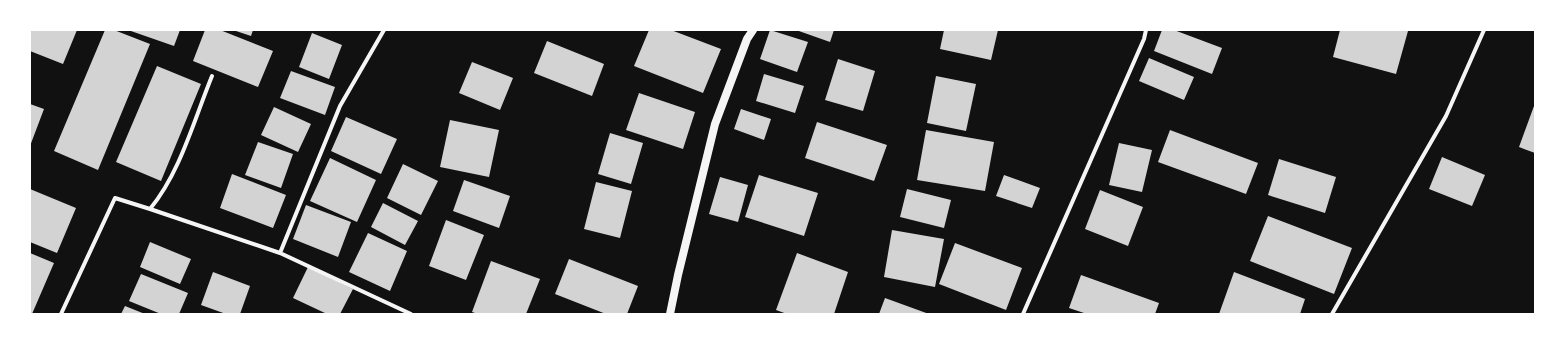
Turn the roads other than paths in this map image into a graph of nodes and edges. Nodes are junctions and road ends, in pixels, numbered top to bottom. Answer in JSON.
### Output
{"nodes":[{"id":1,"x":384,"y":30,"type":"edge"},
{"id":2,"x":753,"y":30,"type":"edge"},
{"id":3,"x":1146,"y":30,"type":"edge"},
{"id":4,"x":1484,"y":30,"type":"edge"},
{"id":5,"x":212,"y":76,"type":"dead end"},
{"id":6,"x":150,"y":209,"type":"junction"},
{"id":7,"x":280,"y":253,"type":"junction"},
{"id":8,"x":61,"y":314,"type":"edge"},
{"id":9,"x":411,"y":314,"type":"edge"},
{"id":10,"x":670,"y":314,"type":"edge"},
{"id":11,"x":1023,"y":314,"type":"edge"},
{"id":12,"x":1332,"y":314,"type":"edge"}],
"edges":[{"from":1,"to":7,"type":"street"},
{"from":2,"to":10,"type":"main road"},
{"from":3,"to":11,"type":"street"},
{"from":4,"to":12,"type":"street"},
{"from":5,"to":6,"type":"street"},
{"from":6,"to":7,"type":"street"},
{"from":6,"to":8,"type":"street"},
{"from":7,"to":9,"type":"street"}]}
